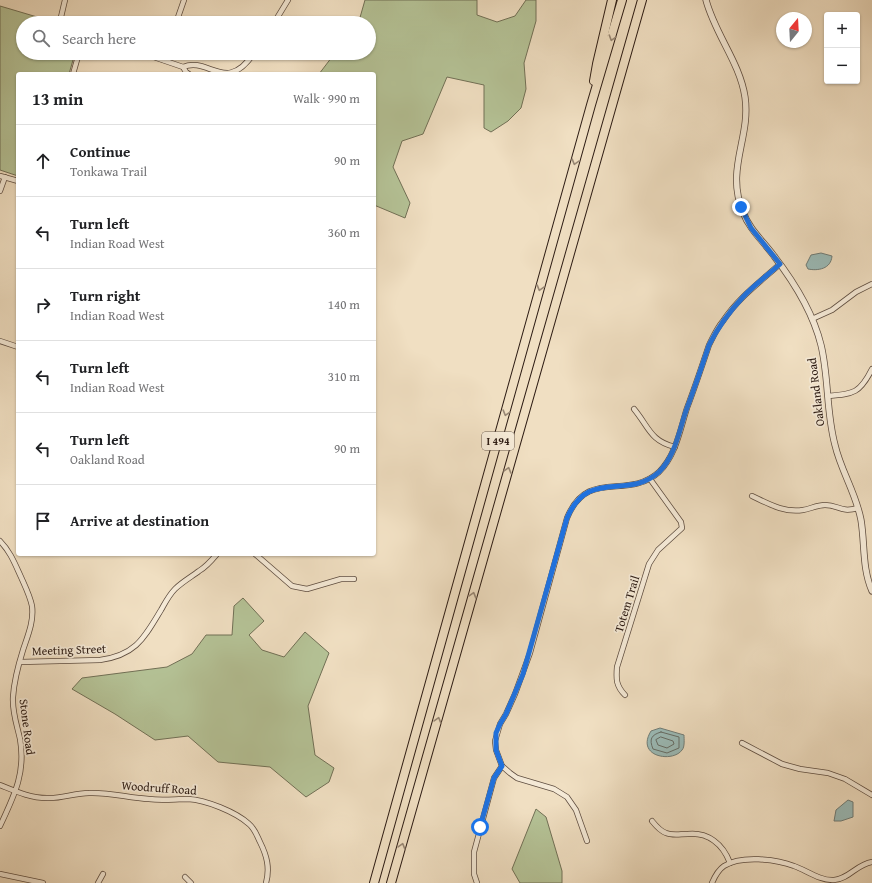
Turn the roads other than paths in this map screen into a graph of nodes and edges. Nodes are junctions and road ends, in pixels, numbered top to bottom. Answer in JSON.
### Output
{"nodes":[{"id":1,"x":65,"y":0,"type":"edge"},
{"id":2,"x":184,"y":0,"type":"edge"},
{"id":3,"x":288,"y":0,"type":"edge"},
{"id":4,"x":612,"y":0,"type":"edge"},
{"id":5,"x":622,"y":0,"type":"edge"},
{"id":6,"x":643,"y":0,"type":"edge"},
{"id":7,"x":706,"y":0,"type":"edge"},
{"id":8,"x":61,"y":16,"type":"edge"},
{"id":9,"x":178,"y":16,"type":"edge"},
{"id":10,"x":278,"y":16,"type":"edge"},
{"id":11,"x":77,"y":60,"type":"edge"},
{"id":12,"x":164,"y":60,"type":"edge"},
{"id":13,"x":249,"y":60,"type":"edge"},
{"id":14,"x":183,"y":66,"type":"junction"},
{"id":15,"x":74,"y":72,"type":"edge"},
{"id":16,"x":186,"y":72,"type":"edge"},
{"id":17,"x":216,"y":72,"type":"edge"},
{"id":18,"x":232,"y":72,"type":"edge"},
{"id":19,"x":591,"y":105,"type":"junction"},
{"id":20,"x":2,"y":176,"type":"edge"},
{"id":21,"x":16,"y":180,"type":"edge"},
{"id":22,"x":0,"y":192,"type":"edge"},
{"id":23,"x":780,"y":264,"type":"junction"},
{"id":24,"x":872,"y":284,"type":"edge"},
{"id":25,"x":812,"y":319,"type":"junction"},
{"id":26,"x":0,"y":341,"type":"edge"},
{"id":27,"x":16,"y":346,"type":"edge"},
{"id":28,"x":872,"y":369,"type":"edge"},
{"id":29,"x":828,"y":396,"type":"junction"},
{"id":30,"x":634,"y":409,"type":"dead end"},
{"id":31,"x":675,"y":447,"type":"junction"},
{"id":32,"x":650,"y":479,"type":"junction"},
{"id":33,"x":752,"y":496,"type":"dead end"},
{"id":34,"x":858,"y":508,"type":"junction"},
{"id":35,"x":0,"y":541,"type":"edge"},
{"id":36,"x":215,"y":556,"type":"edge"},
{"id":37,"x":257,"y":556,"type":"edge"},
{"id":38,"x":354,"y":579,"type":"dead end"},
{"id":39,"x":872,"y":591,"type":"edge"},
{"id":40,"x":20,"y":662,"type":"junction"},
{"id":41,"x":625,"y":695,"type":"dead end"},
{"id":42,"x":742,"y":744,"type":"dead end"},
{"id":43,"x":502,"y":766,"type":"junction"},
{"id":44,"x":0,"y":785,"type":"edge"},
{"id":45,"x":16,"y":791,"type":"junction"},
{"id":46,"x":872,"y":794,"type":"edge"},
{"id":47,"x":652,"y":821,"type":"dead end"},
{"id":48,"x":0,"y":826,"type":"edge"},
{"id":49,"x":587,"y":842,"type":"dead end"},
{"id":50,"x":872,"y":862,"type":"edge"},
{"id":51,"x":730,"y":863,"type":"junction"},
{"id":52,"x":0,"y":874,"type":"edge"},
{"id":53,"x":103,"y":874,"type":"dead end"},
{"id":54,"x":185,"y":877,"type":"dead end"},
{"id":55,"x":44,"y":883,"type":"edge"},
{"id":56,"x":98,"y":883,"type":"edge"},
{"id":57,"x":191,"y":883,"type":"edge"},
{"id":58,"x":266,"y":883,"type":"edge"},
{"id":59,"x":374,"y":883,"type":"edge"},
{"id":60,"x":391,"y":883,"type":"edge"},
{"id":61,"x":477,"y":883,"type":"edge"},
{"id":62,"x":712,"y":883,"type":"edge"}],
"edges":[{"from":1,"to":8,"type":"street"},
{"from":2,"to":9,"type":"street"},
{"from":3,"to":10,"type":"street"},
{"from":4,"to":19,"type":"highway"},
{"from":5,"to":19,"type":"highway","number":"I 494","one_way":true},
{"from":60,"to":6,"type":"highway","number":"I 494","one_way":true},
{"from":7,"to":23,"type":"street","name":"Oakland Road"},
{"from":11,"to":15,"type":"street"},
{"from":12,"to":14,"type":"street"},
{"from":13,"to":18,"type":"street"},
{"from":14,"to":16,"type":"street"},
{"from":14,"to":17,"type":"street"},
{"from":19,"to":59,"type":"highway","number":"I 494","one_way":true},
{"from":20,"to":21,"type":"street"},
{"from":20,"to":22,"type":"street"},
{"from":23,"to":25,"type":"street","name":"Oakland Road"},
{"from":23,"to":31,"type":"street"},
{"from":24,"to":25,"type":"street"},
{"from":25,"to":29,"type":"street","name":"Oakland Road"},
{"from":26,"to":27,"type":"street"},
{"from":28,"to":29,"type":"street"},
{"from":29,"to":34,"type":"street","name":"Oakland Road"},
{"from":30,"to":31,"type":"street"},
{"from":31,"to":32,"type":"street"},
{"from":32,"to":41,"type":"street","name":"Totem Trail"},
{"from":32,"to":43,"type":"street"},
{"from":33,"to":34,"type":"street"},
{"from":34,"to":39,"type":"street","name":"Oakland Road"},
{"from":35,"to":40,"type":"street","name":"Stone Road"},
{"from":36,"to":40,"type":"street","name":"Meeting Street"},
{"from":37,"to":38,"type":"street"},
{"from":40,"to":45,"type":"street","name":"Stone Road"},
{"from":42,"to":46,"type":"street"},
{"from":43,"to":49,"type":"street"},
{"from":43,"to":61,"type":"street"},
{"from":44,"to":45,"type":"street","name":"Woodruff Road"},
{"from":45,"to":48,"type":"street","name":"Stone Road"},
{"from":45,"to":58,"type":"street","name":"Woodruff Road"},
{"from":47,"to":51,"type":"street"},
{"from":50,"to":51,"type":"street"},
{"from":51,"to":62,"type":"street"},
{"from":52,"to":55,"type":"street"},
{"from":53,"to":56,"type":"street"},
{"from":54,"to":57,"type":"street"}]}
